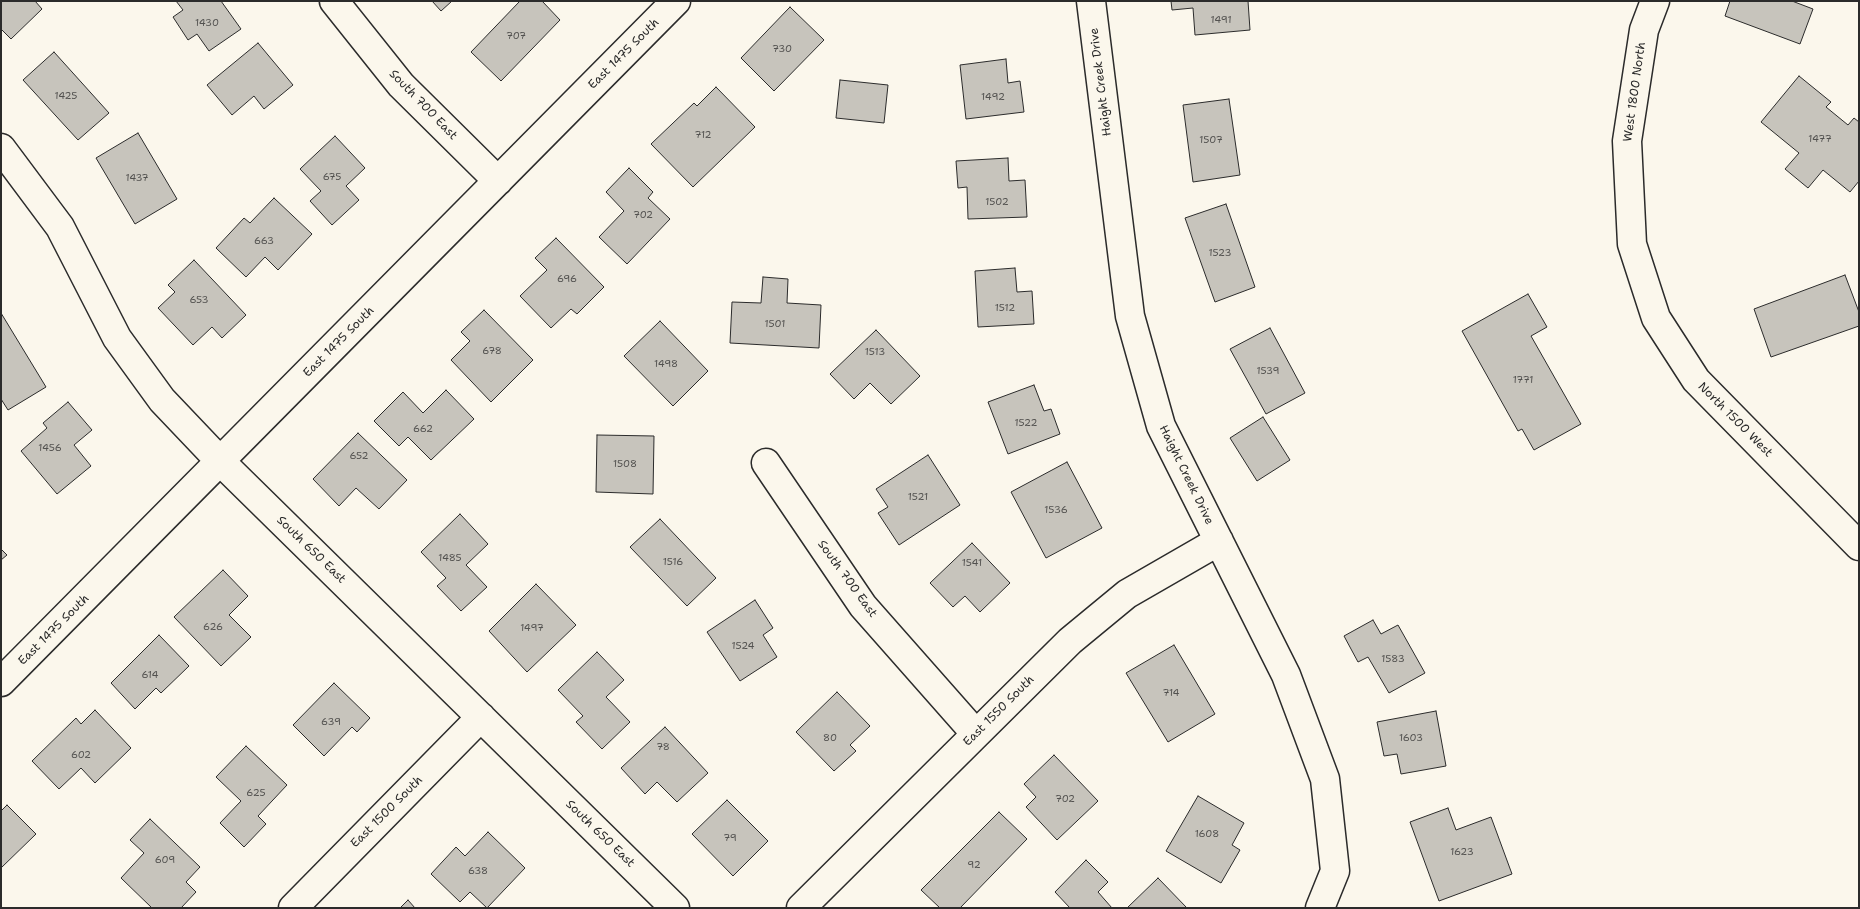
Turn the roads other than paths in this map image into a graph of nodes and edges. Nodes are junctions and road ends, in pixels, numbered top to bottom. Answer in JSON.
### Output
{"nodes":[{"id":1,"x":334,"y":1,"type":"edge"},
{"id":2,"x":676,"y":1,"type":"edge"},
{"id":3,"x":1091,"y":1,"type":"edge"},
{"id":4,"x":1655,"y":1,"type":"edge"},
{"id":5,"x":1,"y":148,"type":"edge"},
{"id":6,"x":498,"y":182,"type":"junction"},
{"id":7,"x":1632,"y":244,"type":"joint"},
{"id":8,"x":220,"y":461,"type":"junction"},
{"id":9,"x":766,"y":462,"type":"dead end"},
{"id":10,"x":1219,"y":541,"type":"junction"},
{"id":11,"x":1859,"y":546,"type":"edge"},
{"id":12,"x":1,"y":682,"type":"edge"},
{"id":13,"x":481,"y":717,"type":"junction"},
{"id":14,"x":976,"y":734,"type":"junction"},
{"id":15,"x":292,"y":908,"type":"edge"},
{"id":16,"x":675,"y":908,"type":"edge"},
{"id":17,"x":801,"y":908,"type":"edge"},
{"id":18,"x":1320,"y":908,"type":"edge"}],
"edges":[{"from":1,"to":6,"type":"street","name":"South 700 East"},
{"from":2,"to":6,"type":"street","name":"East 1475 South"},
{"from":3,"to":10,"type":"street","name":"Haight Creek Drive"},
{"from":4,"to":7,"type":"street","name":"West 1800 North"},
{"from":5,"to":8,"type":"street","name":"South 650 East"},
{"from":6,"to":8,"type":"street","name":"East 1475 South"},
{"from":7,"to":11,"type":"street","name":"North 1500 West"},
{"from":8,"to":12,"type":"street","name":"East 1475 South"},
{"from":8,"to":13,"type":"street","name":"South 650 East"},
{"from":9,"to":14,"type":"street","name":"South 700 East"},
{"from":10,"to":14,"type":"street","name":"East 1550 South"},
{"from":10,"to":18,"type":"street","name":"Haight Creek Drive"},
{"from":13,"to":15,"type":"street","name":"East 1500 South"},
{"from":13,"to":16,"type":"street","name":"South 650 East"},
{"from":14,"to":17,"type":"street","name":"East 1550 South"}]}
